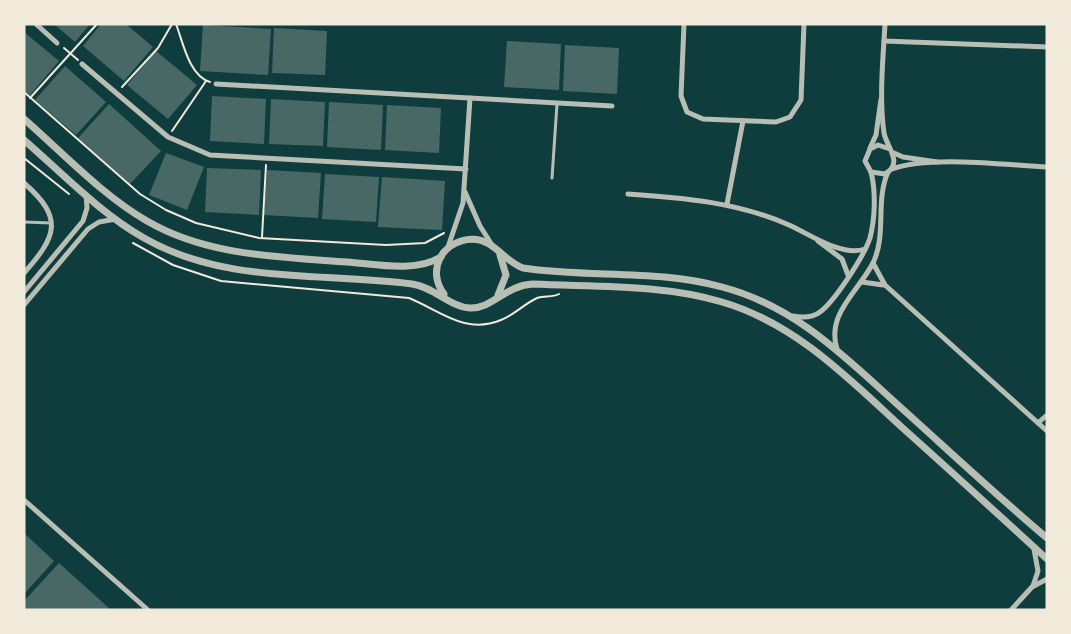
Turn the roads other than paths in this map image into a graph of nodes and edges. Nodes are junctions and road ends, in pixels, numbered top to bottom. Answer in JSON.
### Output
{"nodes":[{"id":1,"x":36,"y":24,"type":"edge"},
{"id":2,"x":684,"y":24,"type":"edge"},
{"id":3,"x":804,"y":24,"type":"edge"},
{"id":4,"x":885,"y":24,"type":"edge"},
{"id":5,"x":884,"y":41,"type":"junction"},
{"id":6,"x":57,"y":43,"type":"road end"},
{"id":7,"x":1047,"y":47,"type":"edge"},
{"id":8,"x":82,"y":64,"type":"road end"},
{"id":9,"x":216,"y":84,"type":"road end"},
{"id":10,"x":470,"y":98,"type":"junction"},
{"id":11,"x":882,"y":98,"type":"junction"},
{"id":12,"x":557,"y":104,"type":"junction"},
{"id":13,"x":612,"y":106,"type":"dead end"},
{"id":14,"x":24,"y":119,"type":"edge"},
{"id":15,"x":742,"y":121,"type":"junction"},
{"id":16,"x":24,"y":140,"type":"edge"},
{"id":17,"x":870,"y":149,"type":"junction"},
{"id":18,"x":891,"y":151,"type":"junction"},
{"id":19,"x":938,"y":163,"type":"junction"},
{"id":20,"x":1047,"y":167,"type":"edge"},
{"id":21,"x":466,"y":169,"type":"junction"},
{"id":22,"x":890,"y":171,"type":"junction"},
{"id":23,"x":871,"y":172,"type":"junction"},
{"id":24,"x":552,"y":178,"type":"dead end"},
{"id":25,"x":24,"y":183,"type":"edge"},
{"id":26,"x":465,"y":191,"type":"junction"},
{"id":27,"x":628,"y":194,"type":"dead end"},
{"id":28,"x":86,"y":195,"type":"junction"},
{"id":29,"x":727,"y":204,"type":"junction"},
{"id":30,"x":116,"y":219,"type":"junction"},
{"id":31,"x":24,"y":222,"type":"edge"},
{"id":32,"x":51,"y":223,"type":"junction"},
{"id":33,"x":815,"y":238,"type":"junction"},
{"id":34,"x":448,"y":248,"type":"junction"},
{"id":35,"x":865,"y":249,"type":"junction"},
{"id":36,"x":497,"y":250,"type":"junction"},
{"id":37,"x":441,"y":257,"type":"junction"},
{"id":38,"x":873,"y":263,"type":"junction"},
{"id":39,"x":24,"y":273,"type":"edge"},
{"id":40,"x":848,"y":276,"type":"junction"},
{"id":41,"x":862,"y":282,"type":"junction"},
{"id":42,"x":842,"y":285,"type":"junction"},
{"id":43,"x":885,"y":285,"type":"junction"},
{"id":44,"x":24,"y":292,"type":"edge"},
{"id":45,"x":854,"y":292,"type":"junction"},
{"id":46,"x":445,"y":296,"type":"junction"},
{"id":47,"x":491,"y":301,"type":"junction"},
{"id":48,"x":24,"y":304,"type":"edge"},
{"id":49,"x":792,"y":316,"type":"junction"},
{"id":50,"x":837,"y":349,"type":"junction"},
{"id":51,"x":1047,"y":414,"type":"edge"},
{"id":52,"x":1038,"y":423,"type":"junction"},
{"id":53,"x":1047,"y":431,"type":"edge"},
{"id":54,"x":24,"y":500,"type":"edge"},
{"id":55,"x":1047,"y":536,"type":"edge"},
{"id":56,"x":1033,"y":546,"type":"junction"},
{"id":57,"x":1047,"y":559,"type":"edge"},
{"id":58,"x":1047,"y":579,"type":"edge"},
{"id":59,"x":1032,"y":587,"type":"junction"},
{"id":60,"x":148,"y":610,"type":"edge"},
{"id":61,"x":1011,"y":610,"type":"edge"}],
"edges":[{"from":1,"to":6,"type":"street"},
{"from":2,"to":15,"type":"street"},
{"from":3,"to":15,"type":"street"},
{"from":4,"to":5,"type":"street"},
{"from":5,"to":7,"type":"street"},
{"from":5,"to":11,"type":"street"},
{"from":8,"to":21,"type":"street"},
{"from":9,"to":10,"type":"street"},
{"from":10,"to":12,"type":"street"},
{"from":10,"to":21,"type":"street"},
{"from":11,"to":17,"type":"street"},
{"from":11,"to":18,"type":"street"},
{"from":12,"to":13,"type":"street"},
{"from":12,"to":24,"type":"lane"},
{"from":14,"to":37,"type":"street"},
{"from":15,"to":29,"type":"street"},
{"from":16,"to":28,"type":"street"},
{"from":17,"to":18,"type":"street"},
{"from":17,"to":23,"type":"street"},
{"from":18,"to":19,"type":"street"},
{"from":18,"to":22,"type":"street"},
{"from":19,"to":20,"type":"street"},
{"from":19,"to":22,"type":"street"},
{"from":21,"to":26,"type":"street"},
{"from":22,"to":23,"type":"street"},
{"from":22,"to":38,"type":"street"},
{"from":23,"to":35,"type":"street"},
{"from":25,"to":32,"type":"street"},
{"from":26,"to":34,"type":"street"},
{"from":26,"to":36,"type":"street"},
{"from":27,"to":29,"type":"street"},
{"from":28,"to":30,"type":"street"},
{"from":28,"to":44,"type":"street"},
{"from":29,"to":33,"type":"street"},
{"from":30,"to":46,"type":"street"},
{"from":30,"to":48,"type":"street"},
{"from":31,"to":32,"type":"lane"},
{"from":32,"to":39,"type":"street"},
{"from":33,"to":35,"type":"street"},
{"from":33,"to":40,"type":"street"},
{"from":34,"to":36,"type":"street"},
{"from":34,"to":37,"type":"street"},
{"from":35,"to":40,"type":"street"},
{"from":36,"to":47,"type":"street"},
{"from":36,"to":49,"type":"street"},
{"from":37,"to":46,"type":"street"},
{"from":38,"to":41,"type":"street"},
{"from":38,"to":43,"type":"street"},
{"from":40,"to":42,"type":"street"},
{"from":41,"to":43,"type":"street"},
{"from":41,"to":45,"type":"street"},
{"from":42,"to":45,"type":"street"},
{"from":42,"to":49,"type":"street"},
{"from":43,"to":52,"type":"street"},
{"from":45,"to":50,"type":"street"},
{"from":46,"to":47,"type":"street"},
{"from":47,"to":56,"type":"street"},
{"from":49,"to":50,"type":"street"},
{"from":50,"to":55,"type":"street"},
{"from":51,"to":52,"type":"street"},
{"from":52,"to":53,"type":"street"},
{"from":54,"to":60,"type":"street"},
{"from":56,"to":57,"type":"street"},
{"from":56,"to":59,"type":"street"},
{"from":58,"to":59,"type":"street"},
{"from":59,"to":61,"type":"street"}]}
